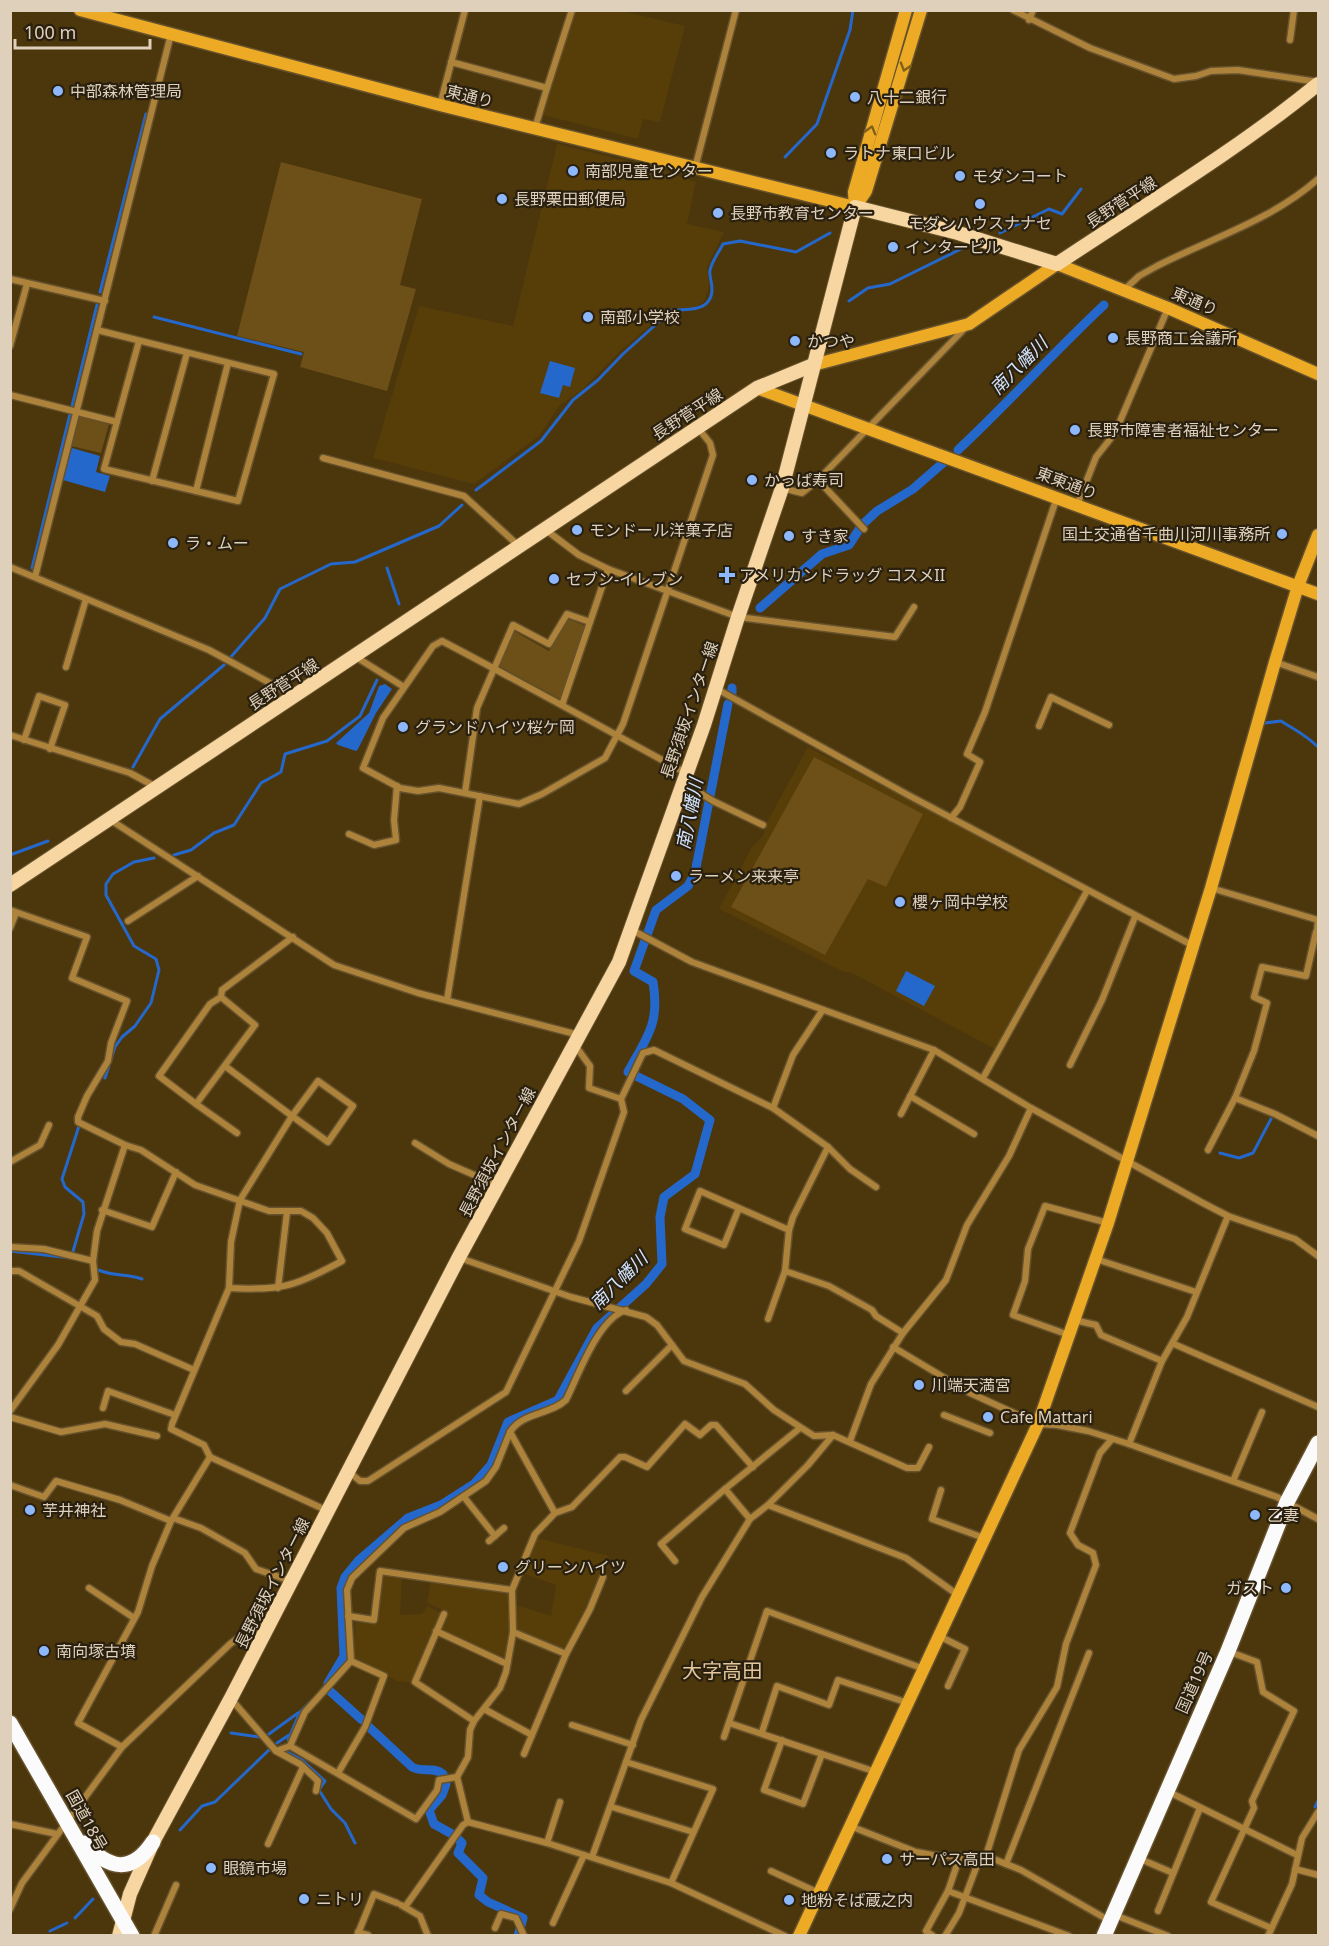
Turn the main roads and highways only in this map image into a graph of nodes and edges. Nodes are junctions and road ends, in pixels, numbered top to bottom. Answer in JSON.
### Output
{"nodes":[{"id":1,"x":1318,"y":83,"type":"edge"},
{"id":2,"x":813,"y":365,"type":"junction"},
{"id":3,"x":10,"y":885,"type":"edge"},
{"id":4,"x":1318,"y":1443,"type":"edge"},
{"id":5,"x":10,"y":1723,"type":"edge"},
{"id":6,"x":70,"y":1825,"type":"junction"},
{"id":7,"x":153,"y":1842,"type":"junction"},
{"id":8,"x":122,"y":1918,"type":"junction"},
{"id":9,"x":1109,"y":1924,"type":"edge"},
{"id":10,"x":110,"y":1935,"type":"edge"},
{"id":11,"x":119,"y":1935,"type":"edge"},
{"id":12,"x":132,"y":1935,"type":"edge"}],
"edges":[{"from":1,"to":2,"type":"main road","name":"長野菅平線"},
{"from":2,"to":3,"type":"main road","name":"長野菅平線"},
{"from":2,"to":7,"type":"main road","name":"長野須坂インター線"},
{"from":4,"to":9,"type":"highway","name":"国道19号"},
{"from":5,"to":6,"type":"highway","name":"国道18号"},
{"from":6,"to":7,"type":"highway"},
{"from":6,"to":8,"type":"highway","name":"国道18号"},
{"from":7,"to":8,"type":"main road","name":"長野須坂インター線"},
{"from":8,"to":10,"type":"main road","name":"長野須坂インター線"},
{"from":8,"to":11,"type":"main road","name":"長野須坂インター線"},
{"from":8,"to":12,"type":"highway","name":"国道18号"}]}
